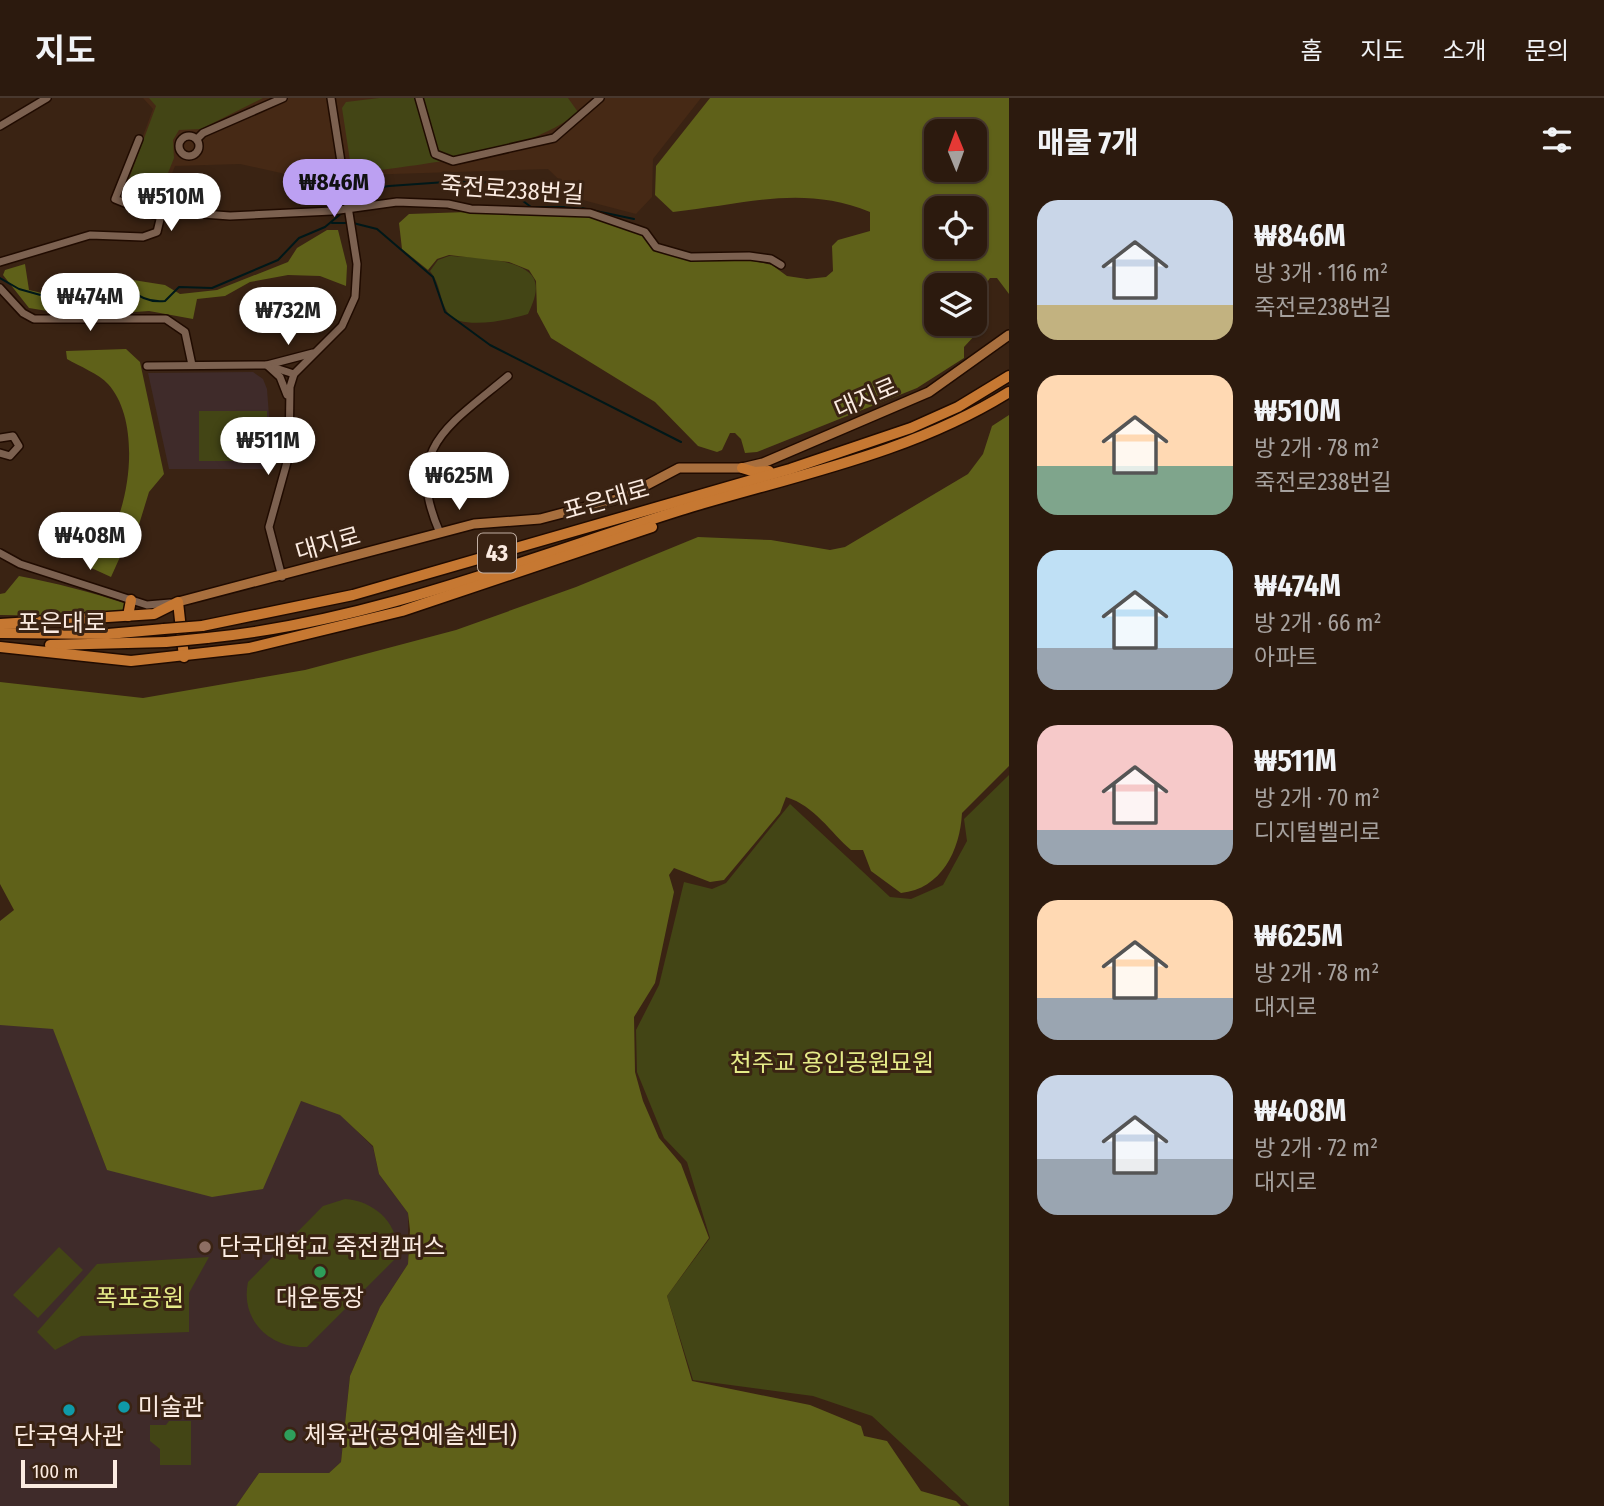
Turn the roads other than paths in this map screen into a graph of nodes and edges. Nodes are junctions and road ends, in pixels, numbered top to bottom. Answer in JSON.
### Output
{"nodes":[{"id":1,"x":47,"y":98,"type":"edge"},
{"id":2,"x":283,"y":98,"type":"edge"},
{"id":3,"x":331,"y":98,"type":"edge"},
{"id":4,"x":419,"y":98,"type":"edge"},
{"id":5,"x":600,"y":98,"type":"edge"},
{"id":6,"x":0,"y":126,"type":"edge"},
{"id":7,"x":139,"y":139,"type":"dead end"},
{"id":8,"x":197,"y":139,"type":"dead end"},
{"id":9,"x":346,"y":209,"type":"junction"},
{"id":10,"x":162,"y":211,"type":"junction"},
{"id":11,"x":0,"y":262,"type":"edge"},
{"id":12,"x":780,"y":265,"type":"dead end"},
{"id":13,"x":0,"y":288,"type":"edge"},
{"id":14,"x":1009,"y":335,"type":"edge"},
{"id":15,"x":317,"y":352,"type":"junction"},
{"id":16,"x":192,"y":365,"type":"junction"},
{"id":17,"x":266,"y":365,"type":"junction"},
{"id":18,"x":147,"y":366,"type":"dead end"},
{"id":19,"x":294,"y":374,"type":"junction"},
{"id":20,"x":508,"y":376,"type":"dead end"},
{"id":21,"x":1009,"y":376,"type":"edge"},
{"id":22,"x":1009,"y":393,"type":"edge"},
{"id":23,"x":288,"y":400,"type":"junction"},
{"id":24,"x":4,"y":434,"type":"edge"},
{"id":25,"x":0,"y":453,"type":"edge"},
{"id":26,"x":742,"y":468,"type":"junction"},
{"id":27,"x":790,"y":469,"type":"junction"},
{"id":28,"x":720,"y":499,"type":"junction"},
{"id":29,"x":440,"y":533,"type":"junction"},
{"id":30,"x":0,"y":553,"type":"edge"},
{"id":31,"x":282,"y":577,"type":"junction"},
{"id":32,"x":131,"y":600,"type":"junction"},
{"id":33,"x":177,"y":603,"type":"junction"},
{"id":34,"x":128,"y":616,"type":"junction"},
{"id":35,"x":0,"y":624,"type":"edge"},
{"id":36,"x":0,"y":633,"type":"edge"},
{"id":37,"x":0,"y":645,"type":"edge"},
{"id":38,"x":184,"y":657,"type":"junction"}],
"edges":[{"from":1,"to":6,"type":"street"},
{"from":2,"to":8,"type":"street"},
{"from":3,"to":9,"type":"street"},
{"from":4,"to":5,"type":"street"},
{"from":7,"to":10,"type":"street","name":"죽전로238번길"},
{"from":9,"to":10,"type":"street","name":"죽전로238번길"},
{"from":9,"to":12,"type":"street","name":"죽전로238번길"},
{"from":9,"to":15,"type":"street"},
{"from":10,"to":11,"type":"street"},
{"from":13,"to":16,"type":"street"},
{"from":14,"to":26,"type":"main road","name":"대지로"},
{"from":15,"to":17,"type":"street"},
{"from":15,"to":19,"type":"street"},
{"from":16,"to":17,"type":"street"},
{"from":16,"to":18,"type":"street"},
{"from":17,"to":19,"type":"street"},
{"from":17,"to":23,"type":"street"},
{"from":19,"to":23,"type":"street"},
{"from":20,"to":29,"type":"street"},
{"from":21,"to":27,"type":"highway","name":"포은대로","number":"43"},
{"from":22,"to":28,"type":"highway","name":"포은대로","number":"43"},
{"from":23,"to":31,"type":"street"},
{"from":24,"to":25,"type":"street"},
{"from":26,"to":27,"type":"highway"},
{"from":26,"to":29,"type":"main road","name":"대지로"},
{"from":27,"to":36,"type":"highway","name":"포은대로","number":"43","bridge":true},
{"from":28,"to":37,"type":"highway","name":"포은대로","number":"43","bridge":true},
{"from":28,"to":38,"type":"highway"},
{"from":29,"to":31,"type":"main road","name":"대지로"},
{"from":30,"to":32,"type":"street","name":"대지로"},
{"from":31,"to":33,"type":"main road","name":"대지로"},
{"from":32,"to":33,"type":"street","name":"대지로"},
{"from":32,"to":34,"type":"highway"},
{"from":33,"to":34,"type":"highway"},
{"from":33,"to":38,"type":"highway"},
{"from":34,"to":35,"type":"highway"},
{"from":37,"to":38,"type":"highway"}]}
